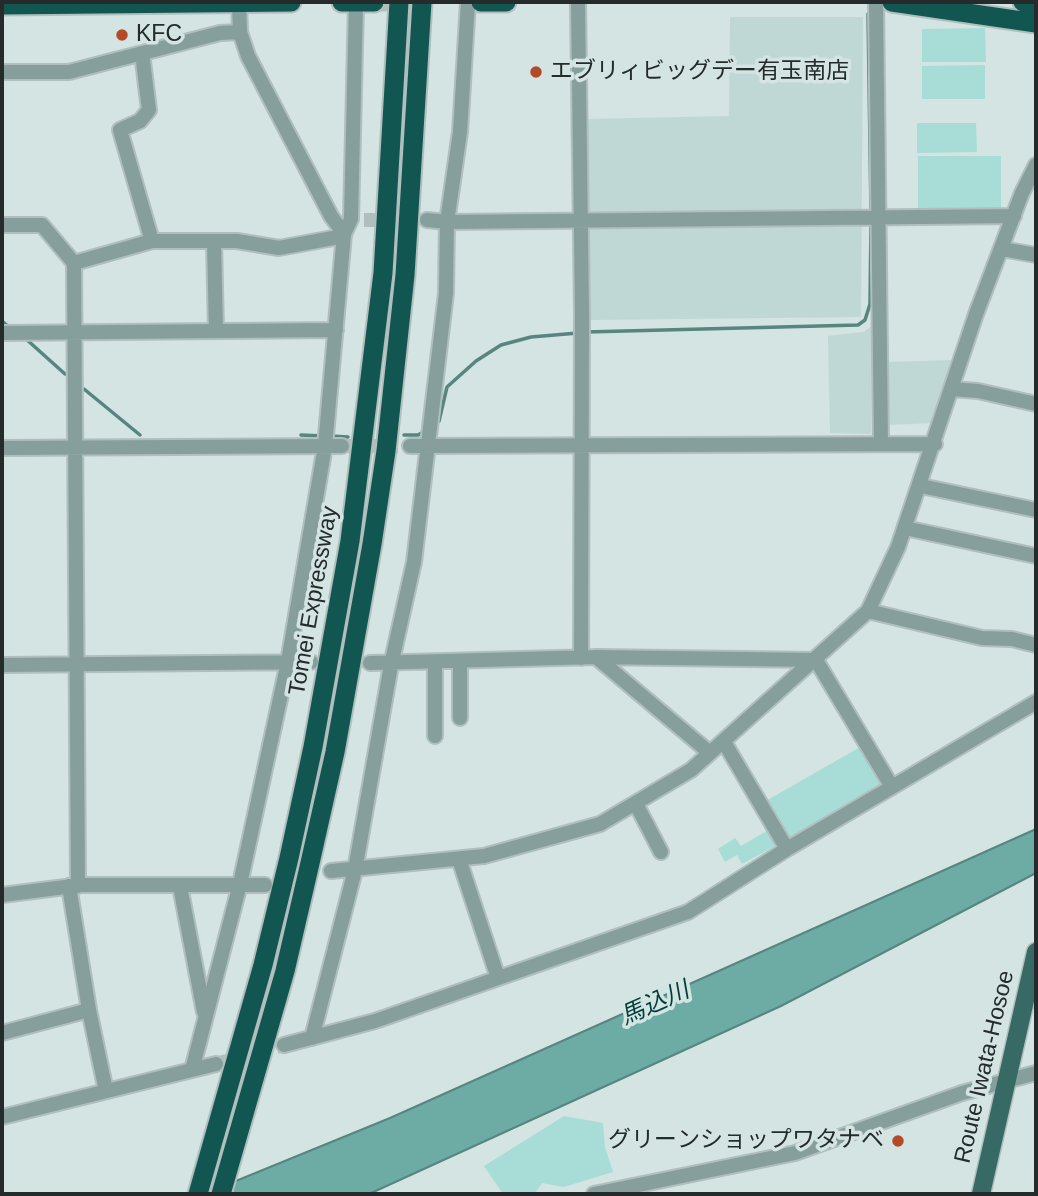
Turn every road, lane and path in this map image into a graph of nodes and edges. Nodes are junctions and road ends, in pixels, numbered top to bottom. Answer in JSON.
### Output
{"nodes":[{"id":1,"x":291,"y":2,"type":"edge"},
{"id":2,"x":342,"y":2,"type":"edge"},
{"id":3,"x":356,"y":2,"type":"edge"},
{"id":4,"x":374,"y":2,"type":"edge"},
{"id":5,"x":394,"y":2,"type":"edge"},
{"id":6,"x":400,"y":2,"type":"edge"},
{"id":7,"x":424,"y":2,"type":"edge"},
{"id":8,"x":468,"y":2,"type":"edge"},
{"id":9,"x":481,"y":2,"type":"edge"},
{"id":10,"x":506,"y":2,"type":"edge"},
{"id":11,"x":578,"y":2,"type":"edge"},
{"id":12,"x":876,"y":2,"type":"edge"},
{"id":13,"x":892,"y":2,"type":"edge"},
{"id":14,"x":1023,"y":2,"type":"edge"},
{"id":15,"x":239,"y":3,"type":"edge"},
{"id":16,"x":1036,"y":4,"type":"edge"},
{"id":17,"x":2,"y":5,"type":"edge"},
{"id":18,"x":1036,"y":23,"type":"edge"},
{"id":19,"x":240,"y":32,"type":"junction"},
{"id":20,"x":142,"y":53,"type":"junction"},
{"id":21,"x":397,"y":63,"type":"junction"},
{"id":22,"x":2,"y":72,"type":"edge"},
{"id":23,"x":1036,"y":165,"type":"edge"},
{"id":24,"x":1014,"y":216,"type":"junction"},
{"id":25,"x":878,"y":217,"type":"junction"},
{"id":26,"x":427,"y":220,"type":"dead end"},
{"id":27,"x":581,"y":220,"type":"junction"},
{"id":28,"x":447,"y":222,"type":"junction"},
{"id":29,"x":2,"y":225,"type":"edge"},
{"id":30,"x":344,"y":235,"type":"junction"},
{"id":31,"x":152,"y":241,"type":"junction"},
{"id":32,"x":214,"y":241,"type":"junction"},
{"id":33,"x":1002,"y":249,"type":"junction"},
{"id":34,"x":1036,"y":255,"type":"edge"},
{"id":35,"x":74,"y":263,"type":"junction"},
{"id":36,"x":336,"y":330,"type":"junction"},
{"id":37,"x":216,"y":331,"type":"junction"},
{"id":38,"x":2,"y":333,"type":"edge"},
{"id":39,"x":74,"y":334,"type":"junction"},
{"id":40,"x":952,"y":390,"type":"junction"},
{"id":41,"x":1036,"y":404,"type":"edge"},
{"id":42,"x":428,"y":441,"type":"junction"},
{"id":43,"x":582,"y":443,"type":"junction"},
{"id":44,"x":881,"y":444,"type":"junction"},
{"id":45,"x":935,"y":444,"type":"junction"},
{"id":46,"x":326,"y":445,"type":"junction"},
{"id":47,"x":342,"y":446,"type":"tunnel mouth"},
{"id":48,"x":410,"y":446,"type":"tunnel mouth"},
{"id":49,"x":76,"y":448,"type":"junction"},
{"id":50,"x":2,"y":449,"type":"edge"},
{"id":51,"x":921,"y":486,"type":"junction"},
{"id":52,"x":1036,"y":510,"type":"edge"},
{"id":53,"x":905,"y":528,"type":"junction"},
{"id":54,"x":1036,"y":556,"type":"edge"},
{"id":55,"x":868,"y":611,"type":"junction"},
{"id":56,"x":1036,"y":645,"type":"edge"},
{"id":57,"x":588,"y":658,"type":"junction"},
{"id":58,"x":816,"y":660,"type":"junction"},
{"id":59,"x":288,"y":662,"type":"junction"},
{"id":60,"x":311,"y":662,"type":"dead end"},
{"id":61,"x":460,"y":662,"type":"junction"},
{"id":62,"x":370,"y":663,"type":"dead end"},
{"id":63,"x":435,"y":663,"type":"junction"},
{"id":64,"x":77,"y":664,"type":"junction"},
{"id":65,"x":2,"y":665,"type":"edge"},
{"id":66,"x":391,"y":665,"type":"junction"},
{"id":67,"x":1036,"y":702,"type":"edge"},
{"id":68,"x":460,"y":719,"type":"dead end"},
{"id":69,"x":435,"y":736,"type":"dead end"},
{"id":70,"x":724,"y":741,"type":"junction"},
{"id":71,"x":710,"y":753,"type":"junction"},
{"id":72,"x":892,"y":786,"type":"junction"},
{"id":73,"x":636,"y":804,"type":"junction"},
{"id":74,"x":787,"y":849,"type":"junction"},
{"id":75,"x":661,"y":852,"type":"dead end"},
{"id":76,"x":459,"y":859,"type":"junction"},
{"id":77,"x":355,"y":870,"type":"junction"},
{"id":78,"x":331,"y":871,"type":"dead end"},
{"id":79,"x":240,"y":884,"type":"junction"},
{"id":80,"x":265,"y":885,"type":"dead end"},
{"id":81,"x":74,"y":886,"type":"junction"},
{"id":82,"x":180,"y":886,"type":"junction"},
{"id":83,"x":2,"y":895,"type":"edge"},
{"id":84,"x":1036,"y":951,"type":"edge"},
{"id":85,"x":498,"y":978,"type":"junction"},
{"id":86,"x":89,"y":1010,"type":"junction"},
{"id":87,"x":205,"y":1017,"type":"junction"},
{"id":88,"x":2,"y":1034,"type":"edge"},
{"id":89,"x":312,"y":1038,"type":"junction"},
{"id":90,"x":284,"y":1045,"type":"tunnel mouth"},
{"id":91,"x":216,"y":1063,"type":"tunnel mouth"},
{"id":92,"x":192,"y":1070,"type":"junction"},
{"id":93,"x":1036,"y":1073,"type":"edge"},
{"id":94,"x":1008,"y":1080,"type":"junction"},
{"id":95,"x":106,"y":1091,"type":"junction"},
{"id":96,"x":2,"y":1117,"type":"edge"},
{"id":97,"x":198,"y":1194,"type":"edge"},
{"id":98,"x":220,"y":1194,"type":"edge"},
{"id":99,"x":594,"y":1194,"type":"edge"},
{"id":100,"x":981,"y":1194,"type":"edge"}],
"edges":[{"from":1,"to":15,"type":"highway"},
{"from":2,"to":3,"type":"highway"},
{"from":3,"to":4,"type":"highway"},
{"from":3,"to":30,"type":"street"},
{"from":5,"to":21,"type":"street"},
{"from":6,"to":21,"type":"highway","name":"Tomei Expressway"},
{"from":7,"to":98,"type":"highway","name":"Tomei Expressway"},
{"from":8,"to":28,"type":"street"},
{"from":9,"to":10,"type":"highway"},
{"from":11,"to":27,"type":"street"},
{"from":12,"to":25,"type":"street"},
{"from":13,"to":18,"type":"highway"},
{"from":14,"to":16,"type":"highway"},
{"from":15,"to":17,"type":"highway"},
{"from":15,"to":19,"type":"street"},
{"from":19,"to":20,"type":"street"},
{"from":19,"to":30,"type":"street"},
{"from":20,"to":22,"type":"street"},
{"from":20,"to":31,"type":"street"},
{"from":21,"to":97,"type":"highway","name":"Tomei Expressway"},
{"from":23,"to":24,"type":"street"},
{"from":24,"to":25,"type":"street"},
{"from":24,"to":33,"type":"street"},
{"from":25,"to":27,"type":"street"},
{"from":25,"to":44,"type":"street"},
{"from":26,"to":28,"type":"street"},
{"from":27,"to":28,"type":"street"},
{"from":27,"to":43,"type":"street"},
{"from":28,"to":42,"type":"street"},
{"from":29,"to":35,"type":"street"},
{"from":30,"to":32,"type":"street"},
{"from":30,"to":36,"type":"street"},
{"from":31,"to":32,"type":"street"},
{"from":31,"to":35,"type":"street"},
{"from":32,"to":37,"type":"street"},
{"from":33,"to":34,"type":"street"},
{"from":33,"to":40,"type":"street"},
{"from":35,"to":39,"type":"street"},
{"from":36,"to":37,"type":"street"},
{"from":36,"to":46,"type":"street"},
{"from":37,"to":39,"type":"street"},
{"from":38,"to":39,"type":"street"},
{"from":39,"to":49,"type":"street"},
{"from":40,"to":41,"type":"street"},
{"from":40,"to":45,"type":"street"},
{"from":42,"to":43,"type":"street"},
{"from":42,"to":48,"type":"street"},
{"from":42,"to":66,"type":"street"},
{"from":43,"to":44,"type":"street"},
{"from":43,"to":57,"type":"street"},
{"from":44,"to":45,"type":"street"},
{"from":45,"to":51,"type":"street"},
{"from":46,"to":47,"type":"street"},
{"from":46,"to":49,"type":"street"},
{"from":46,"to":59,"type":"street"},
{"from":49,"to":50,"type":"street"},
{"from":49,"to":64,"type":"street"},
{"from":51,"to":52,"type":"street"},
{"from":51,"to":53,"type":"street"},
{"from":53,"to":54,"type":"street"},
{"from":53,"to":55,"type":"street"},
{"from":55,"to":56,"type":"street"},
{"from":55,"to":58,"type":"street"},
{"from":57,"to":58,"type":"street"},
{"from":57,"to":61,"type":"street"},
{"from":57,"to":71,"type":"street"},
{"from":58,"to":70,"type":"street"},
{"from":58,"to":72,"type":"street"},
{"from":59,"to":60,"type":"street"},
{"from":59,"to":64,"type":"street"},
{"from":59,"to":79,"type":"street"},
{"from":61,"to":63,"type":"street"},
{"from":61,"to":68,"type":"street"},
{"from":62,"to":66,"type":"street"},
{"from":63,"to":66,"type":"street"},
{"from":63,"to":69,"type":"street"},
{"from":64,"to":65,"type":"street"},
{"from":64,"to":81,"type":"street"},
{"from":66,"to":77,"type":"street"},
{"from":67,"to":72,"type":"street"},
{"from":70,"to":71,"type":"street"},
{"from":70,"to":74,"type":"street"},
{"from":71,"to":73,"type":"street"},
{"from":72,"to":74,"type":"street"},
{"from":73,"to":75,"type":"street"},
{"from":73,"to":76,"type":"street"},
{"from":74,"to":85,"type":"street"},
{"from":76,"to":77,"type":"street"},
{"from":76,"to":85,"type":"street"},
{"from":77,"to":78,"type":"street"},
{"from":77,"to":89,"type":"street"},
{"from":79,"to":80,"type":"street"},
{"from":79,"to":82,"type":"street"},
{"from":79,"to":87,"type":"street"},
{"from":81,"to":82,"type":"street"},
{"from":81,"to":83,"type":"street"},
{"from":81,"to":86,"type":"street"},
{"from":82,"to":87,"type":"street"},
{"from":84,"to":94,"type":"main road","name":"Route Iwata-Hosoe"},
{"from":85,"to":89,"type":"street"},
{"from":86,"to":88,"type":"street"},
{"from":86,"to":95,"type":"street"},
{"from":87,"to":92,"type":"street"},
{"from":89,"to":90,"type":"street"},
{"from":91,"to":92,"type":"street"},
{"from":92,"to":95,"type":"street"},
{"from":93,"to":94,"type":"street"},
{"from":94,"to":99,"type":"street"},
{"from":94,"to":100,"type":"main road","name":"Route Iwata-Hosoe"},
{"from":95,"to":96,"type":"street"}]}
